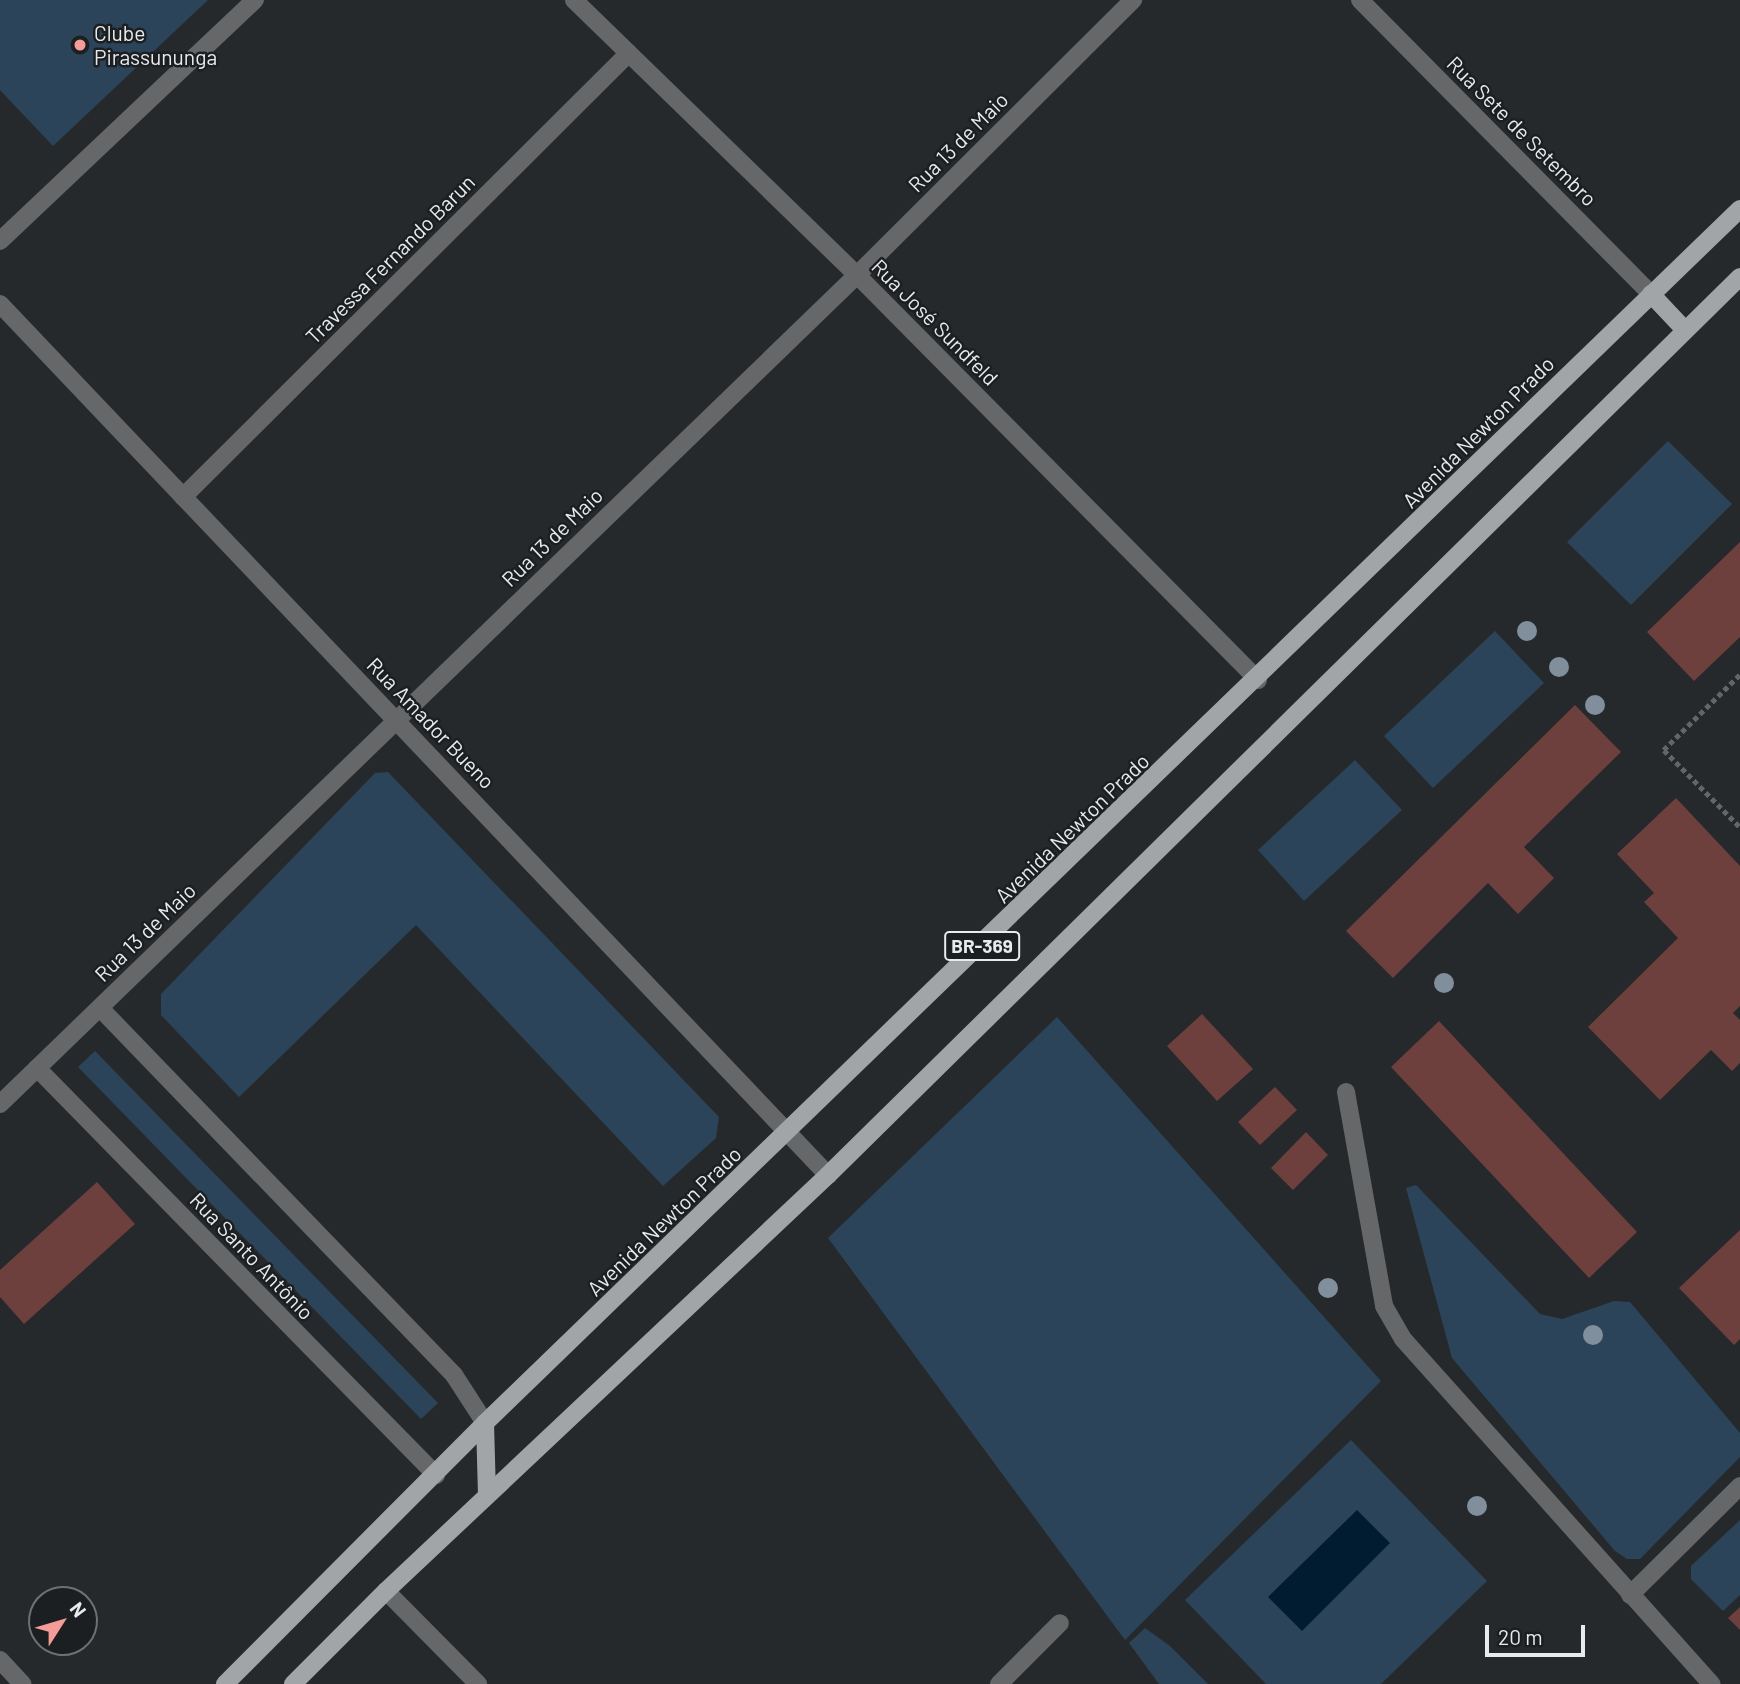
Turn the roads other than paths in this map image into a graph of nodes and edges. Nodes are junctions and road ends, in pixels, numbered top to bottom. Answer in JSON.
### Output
{"nodes":[{"id":1,"x":255,"y":0,"type":"edge"},
{"id":2,"x":574,"y":0,"type":"edge"},
{"id":3,"x":1133,"y":0,"type":"edge"},
{"id":4,"x":1360,"y":0,"type":"edge"},
{"id":5,"x":629,"y":53,"type":"junction"},
{"id":6,"x":1740,"y":209,"type":"edge"},
{"id":7,"x":0,"y":241,"type":"edge"},
{"id":8,"x":857,"y":275,"type":"junction"},
{"id":9,"x":1740,"y":277,"type":"edge"},
{"id":10,"x":1651,"y":294,"type":"junction"},
{"id":11,"x":0,"y":304,"type":"edge"},
{"id":12,"x":1685,"y":330,"type":"junction"},
{"id":13,"x":183,"y":497,"type":"junction"},
{"id":14,"x":1258,"y":680,"type":"junction"},
{"id":15,"x":395,"y":719,"type":"junction"},
{"id":16,"x":100,"y":1007,"type":"junction"},
{"id":17,"x":37,"y":1068,"type":"junction"},
{"id":18,"x":1346,"y":1091,"type":"dead end"},
{"id":19,"x":0,"y":1104,"type":"edge"},
{"id":20,"x":789,"y":1133,"type":"junction"},
{"id":21,"x":828,"y":1175,"type":"junction"},
{"id":22,"x":485,"y":1423,"type":"junction"},
{"id":23,"x":436,"y":1475,"type":"junction"},
{"id":24,"x":1740,"y":1486,"type":"edge"},
{"id":25,"x":487,"y":1495,"type":"junction"},
{"id":26,"x":386,"y":1591,"type":"junction"},
{"id":27,"x":1630,"y":1595,"type":"junction"},
{"id":28,"x":1060,"y":1623,"type":"dead end"},
{"id":29,"x":0,"y":1660,"type":"edge"},
{"id":30,"x":22,"y":1684,"type":"edge"},
{"id":31,"x":225,"y":1684,"type":"edge"},
{"id":32,"x":293,"y":1684,"type":"edge"},
{"id":33,"x":478,"y":1684,"type":"edge"},
{"id":34,"x":999,"y":1684,"type":"edge"},
{"id":35,"x":1712,"y":1684,"type":"edge"}],
"edges":[{"from":1,"to":7,"type":"street"},
{"from":2,"to":5,"type":"street","name":"Rua José Sundfeld"},
{"from":3,"to":8,"type":"street","name":"Rua 13 de Maio"},
{"from":4,"to":10,"type":"street","name":"Rua Sete de Setembro"},
{"from":5,"to":8,"type":"street","name":"Rua José Sundfeld"},
{"from":5,"to":13,"type":"street","name":"Travessa Fernando Barun"},
{"from":6,"to":10,"type":"main road","name":"Avenida Newton Prado","number":"BR-369"},
{"from":8,"to":14,"type":"street","name":"Rua José Sundfeld"},
{"from":8,"to":15,"type":"street","name":"Rua 13 de Maio"},
{"from":9,"to":12,"type":"main road","number":"BR-369"},
{"from":10,"to":12,"type":"main road"},
{"from":10,"to":14,"type":"main road","name":"Avenida Newton Prado","number":"BR-369"},
{"from":11,"to":13,"type":"street","name":"Rua Amador Bueno"},
{"from":12,"to":21,"type":"main road","number":"BR-369"},
{"from":13,"to":15,"type":"street","name":"Rua Amador Bueno"},
{"from":14,"to":20,"type":"main road","name":"Avenida Newton Prado","number":"BR-369"},
{"from":15,"to":16,"type":"street","name":"Rua 13 de Maio"},
{"from":15,"to":20,"type":"street","name":"Rua Amador Bueno"},
{"from":16,"to":17,"type":"street","name":"Rua 13 de Maio"},
{"from":16,"to":22,"type":"street"},
{"from":17,"to":19,"type":"street","name":"Rua 13 de Maio"},
{"from":17,"to":23,"type":"street","name":"Rua Santo Antônio"},
{"from":18,"to":27,"type":"street"},
{"from":20,"to":21,"type":"street","name":"Rua Amador Bueno"},
{"from":20,"to":22,"type":"main road","name":"Avenida Newton Prado","number":"BR-369"},
{"from":21,"to":25,"type":"main road","number":"BR-369"},
{"from":22,"to":23,"type":"main road","name":"Avenida Newton Prado","number":"BR-369"},
{"from":22,"to":25,"type":"main road"},
{"from":23,"to":31,"type":"main road","name":"Avenida Newton Prado","number":"BR-369"},
{"from":24,"to":27,"type":"street"},
{"from":25,"to":26,"type":"main road","number":"BR-369"},
{"from":26,"to":32,"type":"main road","number":"BR-369"},
{"from":26,"to":33,"type":"street"},
{"from":27,"to":35,"type":"street"},
{"from":28,"to":34,"type":"street"},
{"from":29,"to":30,"type":"street"}]}
